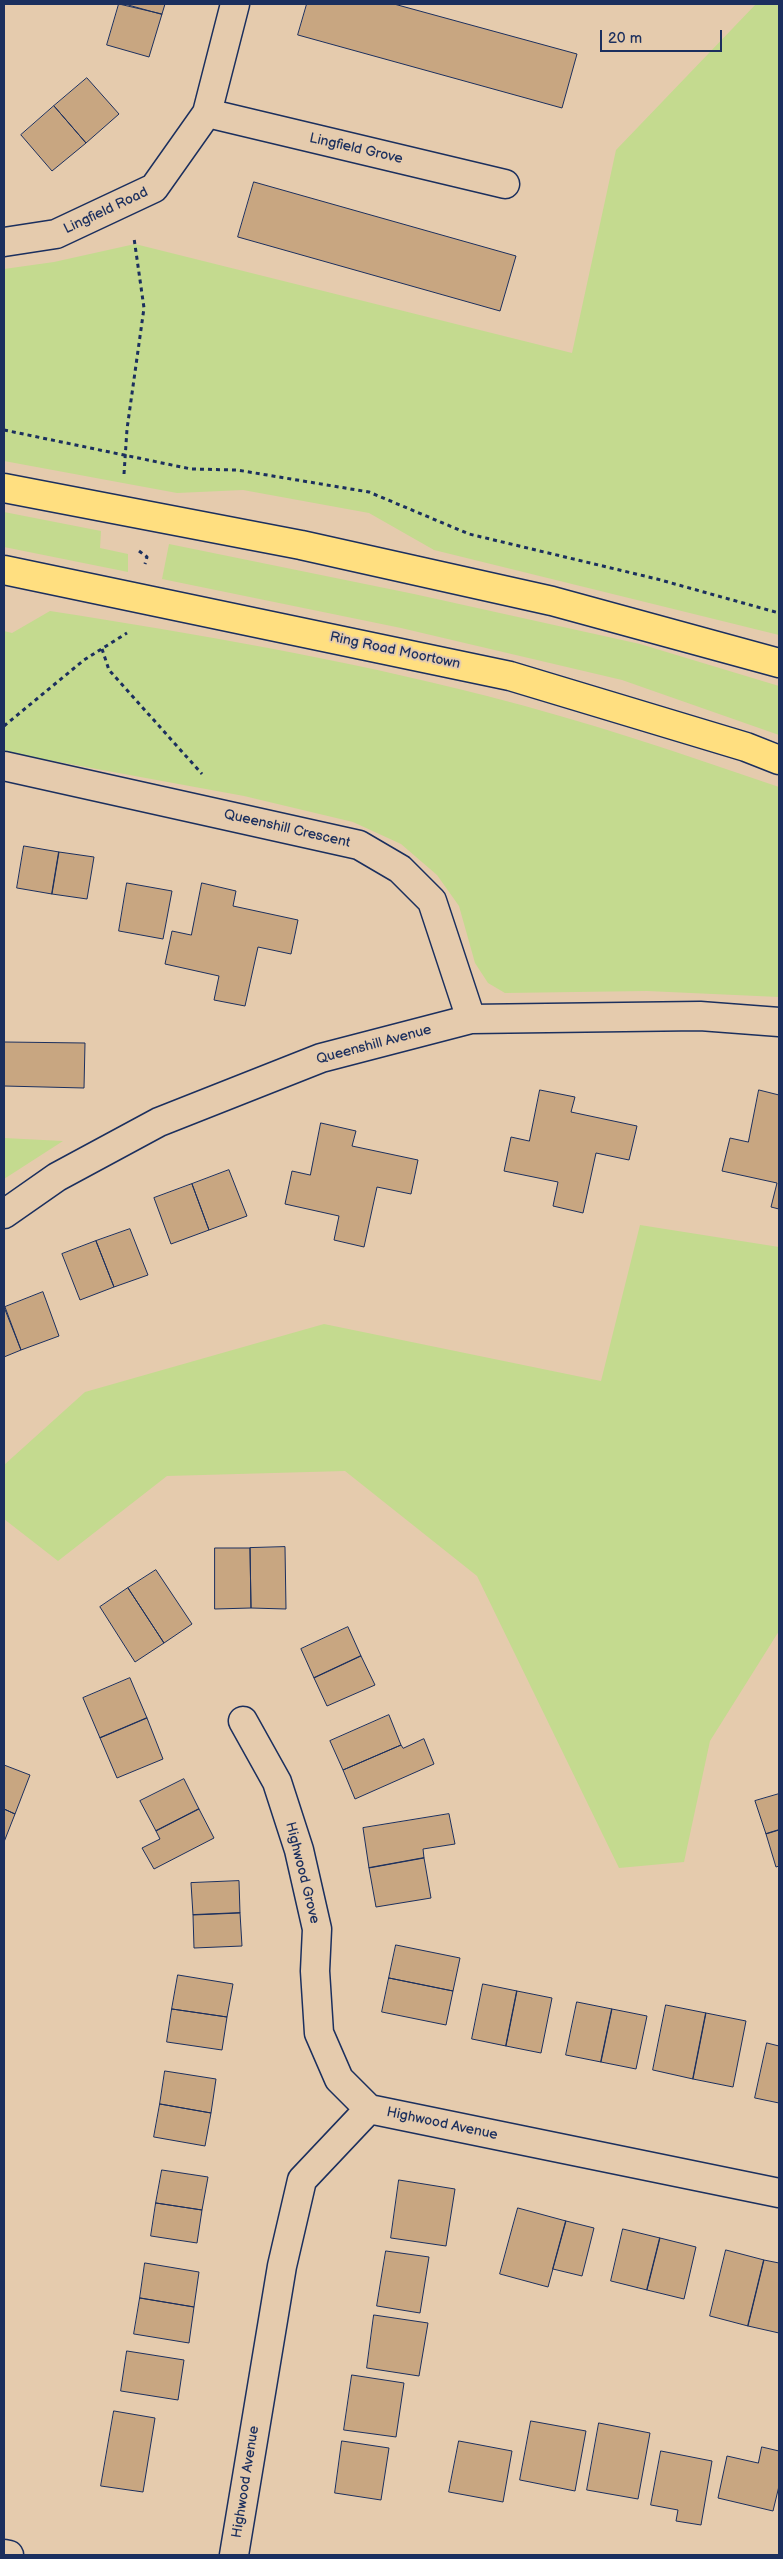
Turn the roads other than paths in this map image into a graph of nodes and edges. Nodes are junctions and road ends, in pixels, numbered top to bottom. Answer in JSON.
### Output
{"nodes":[{"id":1,"x":235,"y":4,"type":"edge"},
{"id":2,"x":207,"y":113,"type":"junction"},
{"id":3,"x":505,"y":184,"type":"dead end"},
{"id":4,"x":4,"y":242,"type":"edge"},
{"id":5,"x":4,"y":488,"type":"edge"},
{"id":6,"x":4,"y":570,"type":"edge"},
{"id":7,"x":779,"y":663,"type":"edge"},
{"id":8,"x":779,"y":760,"type":"edge"},
{"id":9,"x":4,"y":766,"type":"edge"},
{"id":10,"x":471,"y":1018,"type":"junction"},
{"id":11,"x":779,"y":1022,"type":"edge"},
{"id":12,"x":4,"y":1214,"type":"edge"},
{"id":13,"x":244,"y":1721,"type":"dead end"},
{"id":14,"x":369,"y":2109,"type":"junction"},
{"id":15,"x":779,"y":2193,"type":"edge"},
{"id":16,"x":4,"y":2554,"type":"edge"},
{"id":17,"x":9,"y":2555,"type":"edge"},
{"id":18,"x":234,"y":2555,"type":"edge"}],
"edges":[{"from":1,"to":2,"type":"street","name":"Lingfield Road"},
{"from":2,"to":3,"type":"street","name":"Lingfield Grove"},
{"from":2,"to":4,"type":"street","name":"Lingfield Road"},
{"from":5,"to":7,"type":"highway"},
{"from":6,"to":8,"type":"highway","name":"Ring Road Moortown"},
{"from":9,"to":10,"type":"street","name":"Queenshill Crescent"},
{"from":10,"to":11,"type":"street","name":"Queenshill Avenue"},
{"from":10,"to":12,"type":"street","name":"Queenshill Avenue"},
{"from":13,"to":14,"type":"street","name":"Highwood Grove"},
{"from":14,"to":15,"type":"street","name":"Highwood Avenue"},
{"from":14,"to":18,"type":"street","name":"Highwood Avenue"},
{"from":16,"to":17,"type":"street"}]}
